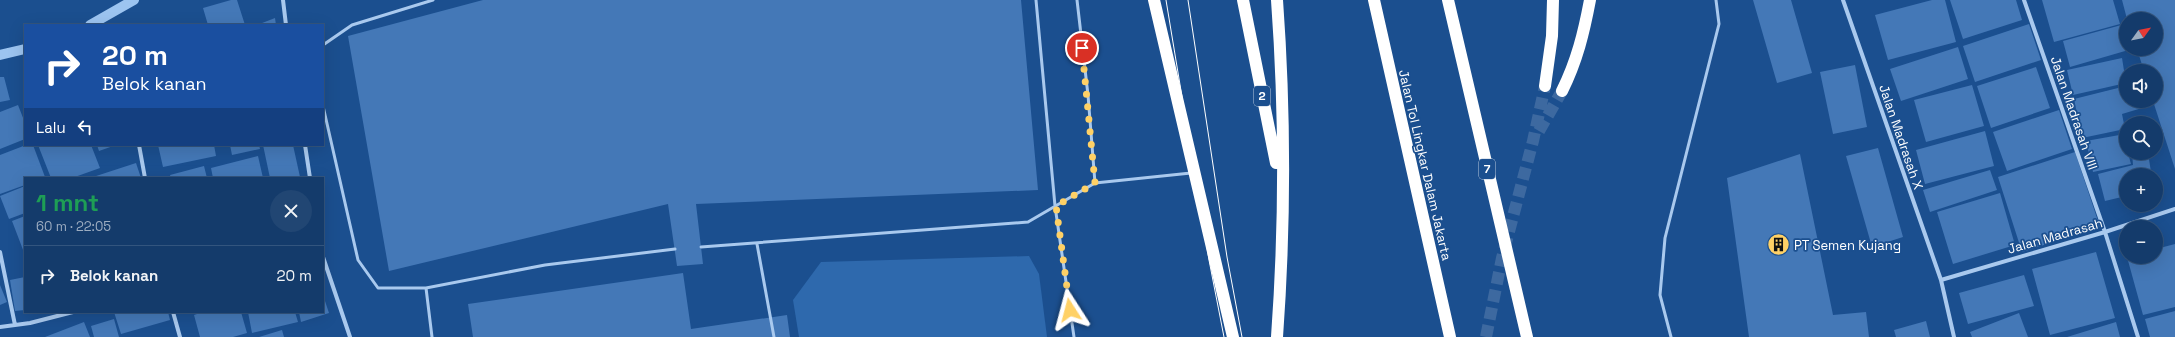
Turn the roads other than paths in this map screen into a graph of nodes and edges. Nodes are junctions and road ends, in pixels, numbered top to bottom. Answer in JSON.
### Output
{"nodes":[{"id":1,"x":284,"y":0,"type":"edge"},
{"id":2,"x":433,"y":0,"type":"edge"},
{"id":3,"x":1036,"y":0,"type":"edge"},
{"id":4,"x":1077,"y":0,"type":"edge"},
{"id":5,"x":1154,"y":0,"type":"edge"},
{"id":6,"x":1243,"y":0,"type":"edge"},
{"id":7,"x":1277,"y":0,"type":"edge"},
{"id":8,"x":1374,"y":0,"type":"edge"},
{"id":9,"x":1448,"y":0,"type":"edge"},
{"id":10,"x":1553,"y":0,"type":"edge"},
{"id":11,"x":1590,"y":0,"type":"edge"},
{"id":12,"x":1716,"y":0,"type":"edge"},
{"id":13,"x":1843,"y":0,"type":"edge"},
{"id":14,"x":2024,"y":0,"type":"edge"},
{"id":15,"x":286,"y":24,"type":"edge"},
{"id":16,"x":324,"y":44,"type":"edge"},
{"id":17,"x":1545,"y":86,"type":"tunnel mouth"},
{"id":18,"x":1562,"y":91,"type":"tunnel mouth"},
{"id":19,"x":324,"y":110,"type":"edge"},
{"id":20,"x":139,"y":146,"type":"edge"},
{"id":21,"x":305,"y":146,"type":"edge"},
{"id":22,"x":1195,"y":172,"type":"junction"},
{"id":23,"x":145,"y":177,"type":"edge"},
{"id":24,"x":310,"y":177,"type":"edge"},
{"id":25,"x":1095,"y":183,"type":"junction"},
{"id":26,"x":1282,"y":191,"type":"junction"},
{"id":27,"x":1056,"y":206,"type":"junction"},
{"id":28,"x":2175,"y":209,"type":"edge"},
{"id":29,"x":2105,"y":232,"type":"junction"},
{"id":30,"x":757,"y":244,"type":"junction"},
{"id":31,"x":701,"y":247,"type":"dead end"},
{"id":32,"x":675,"y":249,"type":"dead end"},
{"id":33,"x":0,"y":252,"type":"edge"},
{"id":34,"x":324,"y":260,"type":"edge"},
{"id":35,"x":1941,"y":280,"type":"junction"},
{"id":36,"x":426,"y":288,"type":"junction"},
{"id":37,"x":68,"y":313,"type":"edge"},
{"id":38,"x":173,"y":313,"type":"edge"},
{"id":39,"x":14,"y":325,"type":"junction"},
{"id":40,"x":0,"y":327,"type":"edge"},
{"id":41,"x":180,"y":337,"type":"edge"},
{"id":42,"x":350,"y":337,"type":"edge"},
{"id":43,"x":432,"y":337,"type":"edge"},
{"id":44,"x":774,"y":337,"type":"edge"},
{"id":45,"x":1074,"y":337,"type":"edge"},
{"id":46,"x":1233,"y":337,"type":"edge"},
{"id":47,"x":1277,"y":337,"type":"edge"},
{"id":48,"x":1450,"y":337,"type":"edge"},
{"id":49,"x":1527,"y":337,"type":"edge"},
{"id":50,"x":1671,"y":337,"type":"edge"},
{"id":51,"x":1954,"y":337,"type":"edge"},
{"id":52,"x":2138,"y":337,"type":"edge"}],
"edges":[{"from":1,"to":15,"type":"street"},
{"from":2,"to":16,"type":"lane"},
{"from":3,"to":27,"type":"lane"},
{"from":4,"to":25,"type":"lane"},
{"from":5,"to":22,"type":"highway"},
{"from":6,"to":26,"type":"highway","number":"2"},
{"from":7,"to":26,"type":"highway","number":"2"},
{"from":8,"to":48,"type":"highway","name":"Jalan Tol Lingkar Dalam Jakarta"},
{"from":9,"to":49,"type":"highway","number":"7"},
{"from":10,"to":17,"type":"highway"},
{"from":11,"to":18,"type":"highway"},
{"from":12,"to":50,"type":"lane"},
{"from":13,"to":35,"type":"street","name":"Jalan Madrasah X"},
{"from":14,"to":29,"type":"street","name":"Jalan Madrasah VIII"},
{"from":19,"to":36,"type":"lane"},
{"from":20,"to":23,"type":"street"},
{"from":21,"to":24,"type":"street"},
{"from":22,"to":25,"type":"lane"},
{"from":22,"to":46,"type":"highway"},
{"from":25,"to":27,"type":"lane"},
{"from":26,"to":47,"type":"highway","number":"2"},
{"from":27,"to":30,"type":"lane"},
{"from":27,"to":45,"type":"lane"},
{"from":28,"to":29,"type":"street","name":"Jalan Madrasah"},
{"from":29,"to":35,"type":"street","name":"Jalan Madrasah"},
{"from":29,"to":52,"type":"street","name":"Jalan Madrasah VIII"},
{"from":30,"to":31,"type":"lane"},
{"from":30,"to":44,"type":"lane"},
{"from":32,"to":36,"type":"lane"},
{"from":33,"to":39,"type":"street"},
{"from":34,"to":42,"type":"street"},
{"from":35,"to":51,"type":"street","name":"Jalan Madrasah X"},
{"from":36,"to":43,"type":"lane"},
{"from":37,"to":39,"type":"street"},
{"from":38,"to":41,"type":"street"},
{"from":39,"to":40,"type":"street"}]}
